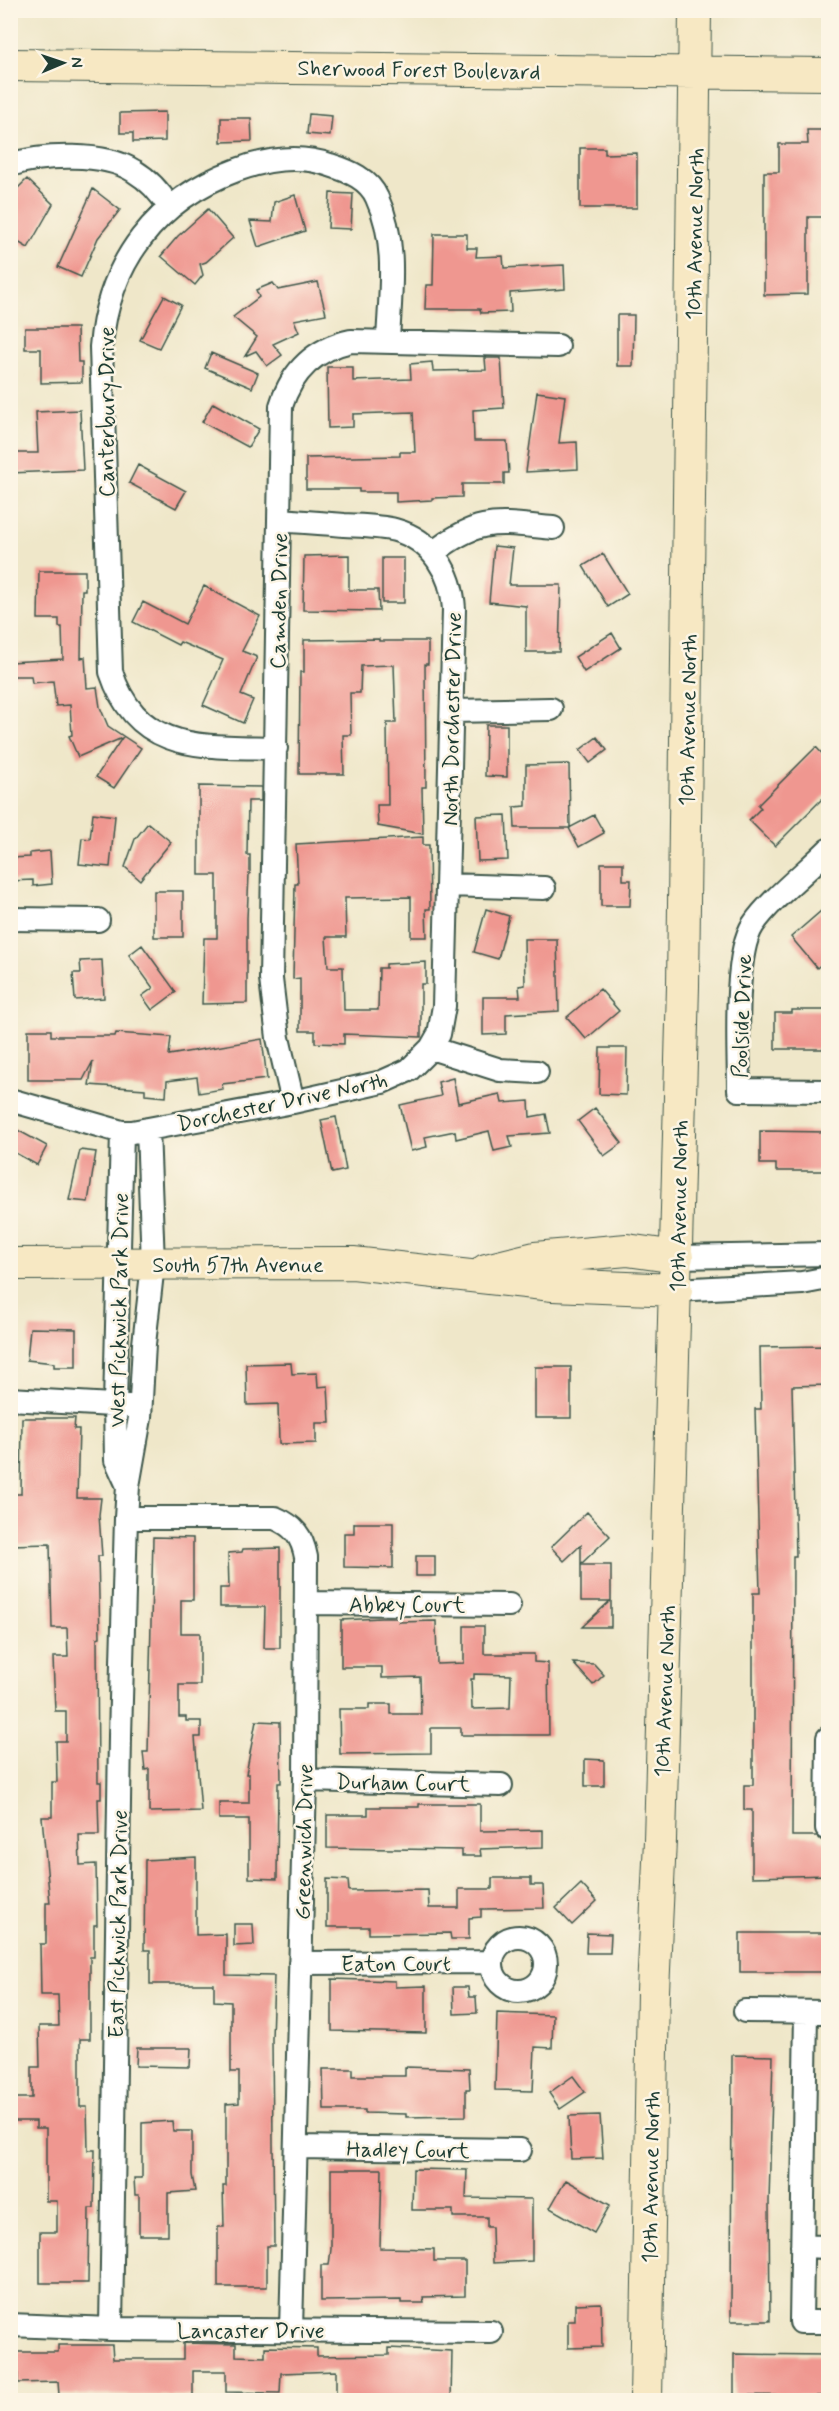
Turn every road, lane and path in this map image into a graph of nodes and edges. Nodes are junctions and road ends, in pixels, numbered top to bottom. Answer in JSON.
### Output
{"nodes":[{"id":1,"x":695,"y":10,"type":"edge"},
{"id":2,"x":10,"y":65,"type":"edge"},
{"id":3,"x":696,"y":72,"type":"junction"},
{"id":4,"x":828,"y":74,"type":"edge"},
{"id":5,"x":10,"y":165,"type":"edge"},
{"id":6,"x":170,"y":207,"type":"junction"},
{"id":7,"x":388,"y":342,"type":"junction"},
{"id":8,"x":558,"y":346,"type":"dead end"},
{"id":9,"x":280,"y":520,"type":"junction"},
{"id":10,"x":553,"y":528,"type":"dead end"},
{"id":11,"x":433,"y":553,"type":"junction"},
{"id":12,"x":551,"y":709,"type":"dead end"},
{"id":13,"x":452,"y":711,"type":"junction"},
{"id":14,"x":276,"y":748,"type":"junction"},
{"id":15,"x":828,"y":850,"type":"edge"},
{"id":16,"x":448,"y":885,"type":"junction"},
{"id":17,"x":544,"y":888,"type":"dead end"},
{"id":18,"x":10,"y":919,"type":"edge"},
{"id":19,"x":98,"y":920,"type":"dead end"},
{"id":20,"x":431,"y":1048,"type":"junction"},
{"id":21,"x":537,"y":1072,"type":"dead end"},
{"id":22,"x":828,"y":1091,"type":"edge"},
{"id":23,"x":10,"y":1100,"type":"edge"},
{"id":24,"x":293,"y":1102,"type":"junction"},
{"id":25,"x":148,"y":1129,"type":"junction"},
{"id":26,"x":122,"y":1132,"type":"junction"},
{"id":27,"x":828,"y":1254,"type":"edge"},
{"id":28,"x":677,"y":1257,"type":"junction"},
{"id":29,"x":10,"y":1264,"type":"edge"},
{"id":30,"x":118,"y":1264,"type":"junction"},
{"id":31,"x":153,"y":1264,"type":"junction"},
{"id":32,"x":465,"y":1275,"type":"junction"},
{"id":33,"x":828,"y":1278,"type":"edge"},
{"id":34,"x":676,"y":1290,"type":"junction"},
{"id":35,"x":10,"y":1399,"type":"edge"},
{"id":36,"x":115,"y":1404,"type":"junction"},
{"id":37,"x":141,"y":1407,"type":"junction"},
{"id":38,"x":128,"y":1486,"type":"junction"},
{"id":39,"x":126,"y":1518,"type":"junction"},
{"id":40,"x":306,"y":1603,"type":"junction"},
{"id":41,"x":509,"y":1605,"type":"dead end"},
{"id":42,"x":828,"y":1738,"type":"edge"},
{"id":43,"x":305,"y":1780,"type":"junction"},
{"id":44,"x":501,"y":1785,"type":"dead end"},
{"id":45,"x":827,"y":1828,"type":"dead end"},
{"id":46,"x":492,"y":1962,"type":"dead end"},
{"id":47,"x":300,"y":1963,"type":"junction"},
{"id":48,"x":745,"y":2011,"type":"dead end"},
{"id":49,"x":818,"y":2012,"type":"edge"},
{"id":50,"x":296,"y":2147,"type":"junction"},
{"id":51,"x":520,"y":2150,"type":"dead end"},
{"id":52,"x":802,"y":2246,"type":"junction"},
{"id":53,"x":828,"y":2247,"type":"edge"},
{"id":54,"x":828,"y":2322,"type":"edge"},
{"id":55,"x":10,"y":2325,"type":"edge"},
{"id":56,"x":111,"y":2329,"type":"junction"},
{"id":57,"x":291,"y":2330,"type":"junction"},
{"id":58,"x":491,"y":2332,"type":"dead end"},
{"id":59,"x":646,"y":2400,"type":"edge"}],
"edges":[{"from":1,"to":3,"type":"street","name":"10th Avenue North"},
{"from":2,"to":3,"type":"street","name":"Sherwood Forest Boulevard"},
{"from":3,"to":4,"type":"street","name":"Sherwood Forest Boulevard"},
{"from":3,"to":28,"type":"street","name":"10th Avenue North"},
{"from":5,"to":6,"type":"street"},
{"from":6,"to":7,"type":"street","name":"Canterbury Drive"},
{"from":6,"to":14,"type":"street","name":"Canterbury Drive"},
{"from":7,"to":8,"type":"street","name":"Camden Drive"},
{"from":7,"to":9,"type":"street","name":"Camden Drive"},
{"from":9,"to":11,"type":"street","name":"North Dorchester Drive"},
{"from":9,"to":14,"type":"street","name":"Camden Drive"},
{"from":10,"to":11,"type":"street"},
{"from":11,"to":13,"type":"street","name":"North Dorchester Drive"},
{"from":12,"to":13,"type":"street"},
{"from":13,"to":16,"type":"street","name":"North Dorchester Drive"},
{"from":14,"to":24,"type":"street","name":"Camden Drive"},
{"from":15,"to":22,"type":"street","name":"Poolside Drive"},
{"from":16,"to":17,"type":"street"},
{"from":16,"to":20,"type":"street","name":"North Dorchester Drive"},
{"from":18,"to":19,"type":"street"},
{"from":20,"to":21,"type":"street"},
{"from":20,"to":24,"type":"street","name":"Dorchester Drive North"},
{"from":23,"to":26,"type":"street"},
{"from":24,"to":25,"type":"street","name":"Dorchester Drive North"},
{"from":25,"to":26,"type":"street","name":"Dorchester Drive North"},
{"from":25,"to":31,"type":"street","name":"West Pickwick Park Drive"},
{"from":26,"to":30,"type":"street","name":"West Pickwick Park Drive"},
{"from":27,"to":28,"type":"street","name":"South 57th Avenue"},
{"from":28,"to":32,"type":"street","name":"South 57th Avenue"},
{"from":28,"to":34,"type":"street","name":"10th Avenue North"},
{"from":29,"to":30,"type":"street","name":"South 57th Avenue"},
{"from":30,"to":31,"type":"street","name":"South 57th Avenue"},
{"from":30,"to":36,"type":"street","name":"West Pickwick Park Drive"},
{"from":31,"to":32,"type":"street","name":"South 57th Avenue"},
{"from":31,"to":37,"type":"street","name":"West Pickwick Park Drive"},
{"from":32,"to":34,"type":"street","name":"South 57th Avenue"},
{"from":33,"to":34,"type":"street","name":"South 57th Avenue"},
{"from":34,"to":59,"type":"street","name":"10th Avenue North"},
{"from":35,"to":36,"type":"street"},
{"from":36,"to":37,"type":"street"},
{"from":36,"to":38,"type":"street","name":"West Pickwick Park Drive"},
{"from":37,"to":38,"type":"street","name":"West Pickwick Park Drive"},
{"from":38,"to":39,"type":"street","name":"West Pickwick Park Drive"},
{"from":39,"to":40,"type":"street","name":"Greenwich Drive"},
{"from":39,"to":56,"type":"street","name":"East Pickwick Park Drive"},
{"from":40,"to":41,"type":"street","name":"Abbey Court"},
{"from":40,"to":43,"type":"street","name":"Greenwich Drive"},
{"from":42,"to":45,"type":"street"},
{"from":43,"to":44,"type":"street","name":"Durham Court"},
{"from":43,"to":47,"type":"street","name":"Greenwich Drive"},
{"from":46,"to":47,"type":"street","name":"Eaton Court"},
{"from":47,"to":50,"type":"street","name":"Greenwich Drive"},
{"from":48,"to":49,"type":"street"},
{"from":49,"to":52,"type":"street"},
{"from":50,"to":51,"type":"street","name":"Hadley Court"},
{"from":50,"to":57,"type":"street","name":"Greenwich Drive"},
{"from":52,"to":53,"type":"street"},
{"from":52,"to":54,"type":"street"},
{"from":55,"to":56,"type":"street","name":"Lancaster Drive"},
{"from":56,"to":57,"type":"street","name":"Lancaster Drive"},
{"from":57,"to":58,"type":"street","name":"Lancaster Drive"}]}
